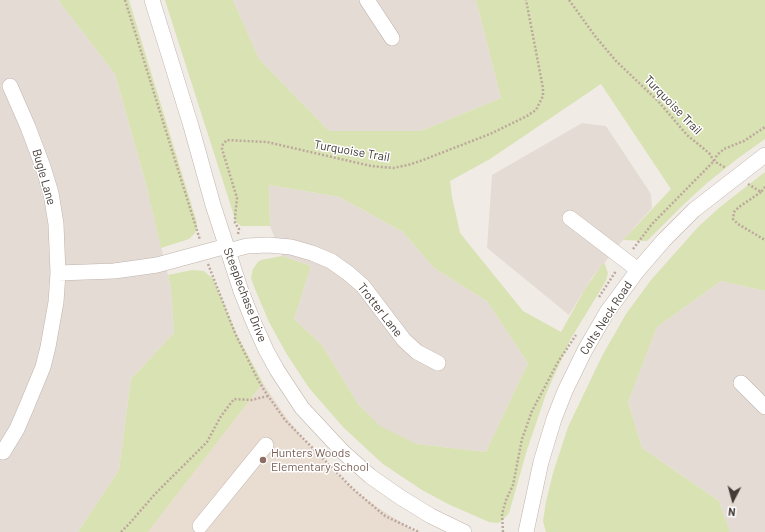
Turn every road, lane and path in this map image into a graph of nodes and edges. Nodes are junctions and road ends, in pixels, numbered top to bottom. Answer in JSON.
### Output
{"nodes":[{"id":1,"x":125,"y":0,"type":"edge"},
{"id":2,"x":152,"y":0,"type":"edge"},
{"id":3,"x":366,"y":0,"type":"edge"},
{"id":4,"x":526,"y":0,"type":"edge"},
{"id":5,"x":569,"y":0,"type":"edge"},
{"id":6,"x":392,"y":38,"type":"dead end"},
{"id":7,"x":10,"y":86,"type":"dead end"},
{"id":8,"x":765,"y":154,"type":"edge"},
{"id":9,"x":737,"y":175,"type":"junction"},
{"id":10,"x":765,"y":187,"type":"edge"},
{"id":11,"x":761,"y":192,"type":"junction"},
{"id":12,"x":570,"y":218,"type":"dead end"},
{"id":13,"x":765,"y":240,"type":"edge"},
{"id":14,"x":232,"y":248,"type":"junction"},
{"id":15,"x":204,"y":252,"type":"junction"},
{"id":16,"x":638,"y":270,"type":"junction"},
{"id":17,"x":58,"y":272,"type":"junction"},
{"id":18,"x":438,"y":363,"type":"dead end"},
{"id":19,"x":741,"y":383,"type":"dead end"},
{"id":20,"x":268,"y":396,"type":"dead end"},
{"id":21,"x":765,"y":407,"type":"edge"},
{"id":22,"x":266,"y":445,"type":"dead end"},
{"id":23,"x":3,"y":452,"type":"dead end"},
{"id":24,"x":200,"y":526,"type":"dead end"},
{"id":25,"x":121,"y":532,"type":"edge"},
{"id":26,"x":464,"y":532,"type":"edge"},
{"id":27,"x":526,"y":532,"type":"edge"}],
"edges":[{"from":1,"to":15,"type":"path"},
{"from":2,"to":14,"type":"street","name":"Steeplechase Drive"},
{"from":3,"to":6,"type":"street"},
{"from":4,"to":14,"type":"path","name":"Turquoise Trail"},
{"from":5,"to":9,"type":"path","name":"Turquoise Trail"},
{"from":7,"to":17,"type":"street","name":"Bugle Lane"},
{"from":8,"to":9,"type":"street","name":"Colts Neck Road"},
{"from":9,"to":11,"type":"path","name":"Turquoise Trail"},
{"from":9,"to":16,"type":"street","name":"Colts Neck Road"},
{"from":10,"to":11,"type":"path"},
{"from":11,"to":13,"type":"path"},
{"from":12,"to":16,"type":"street"},
{"from":14,"to":15,"type":"street"},
{"from":14,"to":18,"type":"street","name":"Trotter Lane"},
{"from":14,"to":26,"type":"street","name":"Steeplechase Drive"},
{"from":15,"to":17,"type":"street"},
{"from":16,"to":27,"type":"street","name":"Colts Neck Road"},
{"from":17,"to":23,"type":"street","name":"Bugle Lane"},
{"from":19,"to":21,"type":"street"},
{"from":20,"to":25,"type":"path"},
{"from":22,"to":24,"type":"street"}]}
